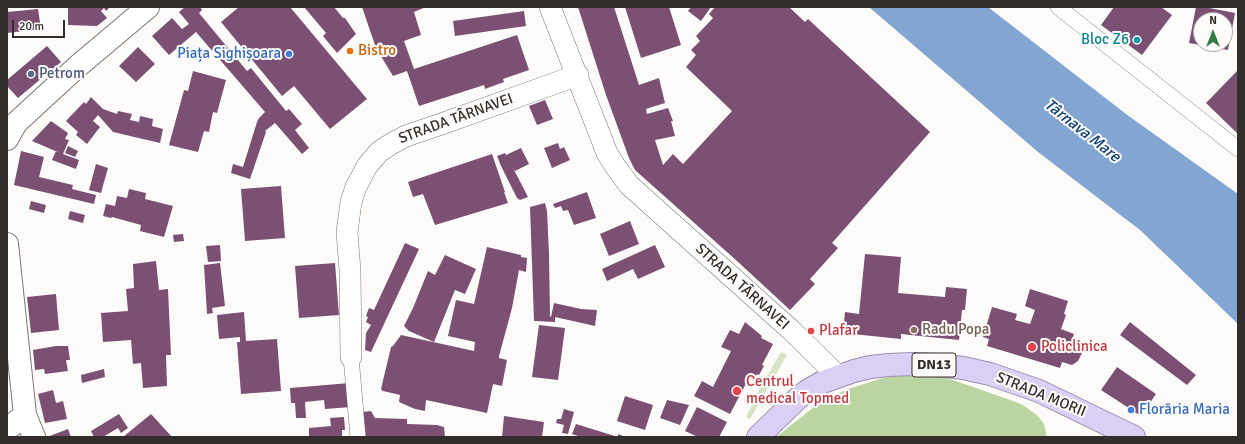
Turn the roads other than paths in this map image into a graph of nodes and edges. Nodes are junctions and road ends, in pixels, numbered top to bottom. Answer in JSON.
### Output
{"nodes":[{"id":1,"x":148,"y":7,"type":"edge"},
{"id":2,"x":550,"y":7,"type":"edge"},
{"id":3,"x":1058,"y":7,"type":"edge"},
{"id":4,"x":578,"y":75,"type":"junction"},
{"id":5,"x":7,"y":139,"type":"edge"},
{"id":6,"x":1238,"y":149,"type":"edge"},
{"id":7,"x":7,"y":244,"type":"edge"},
{"id":8,"x":352,"y":357,"type":"joint"},
{"id":9,"x":838,"y":376,"type":"junction"},
{"id":10,"x":25,"y":415,"type":"junction"},
{"id":11,"x":7,"y":430,"type":"edge"},
{"id":12,"x":1127,"y":435,"type":"edge"},
{"id":13,"x":34,"y":437,"type":"edge"},
{"id":14,"x":358,"y":437,"type":"edge"},
{"id":15,"x":758,"y":437,"type":"edge"}],
"edges":[{"from":1,"to":5,"type":"street"},
{"from":2,"to":4,"type":"street","name":"STRADA TÂRNAVEI"},
{"from":3,"to":6,"type":"street"},
{"from":4,"to":8,"type":"street","name":"STRADA TÂRNAVEI"},
{"from":4,"to":9,"type":"street","name":"STRADA TÂRNAVEI"},
{"from":7,"to":10,"type":"street"},
{"from":8,"to":14,"type":"street"},
{"from":9,"to":12,"type":"highway","name":"STRADA MORII","number":"DN13"},
{"from":9,"to":15,"type":"highway","name":"STRADA MORII","number":"DN13"},
{"from":10,"to":11,"type":"street"},
{"from":10,"to":13,"type":"street"}]}
